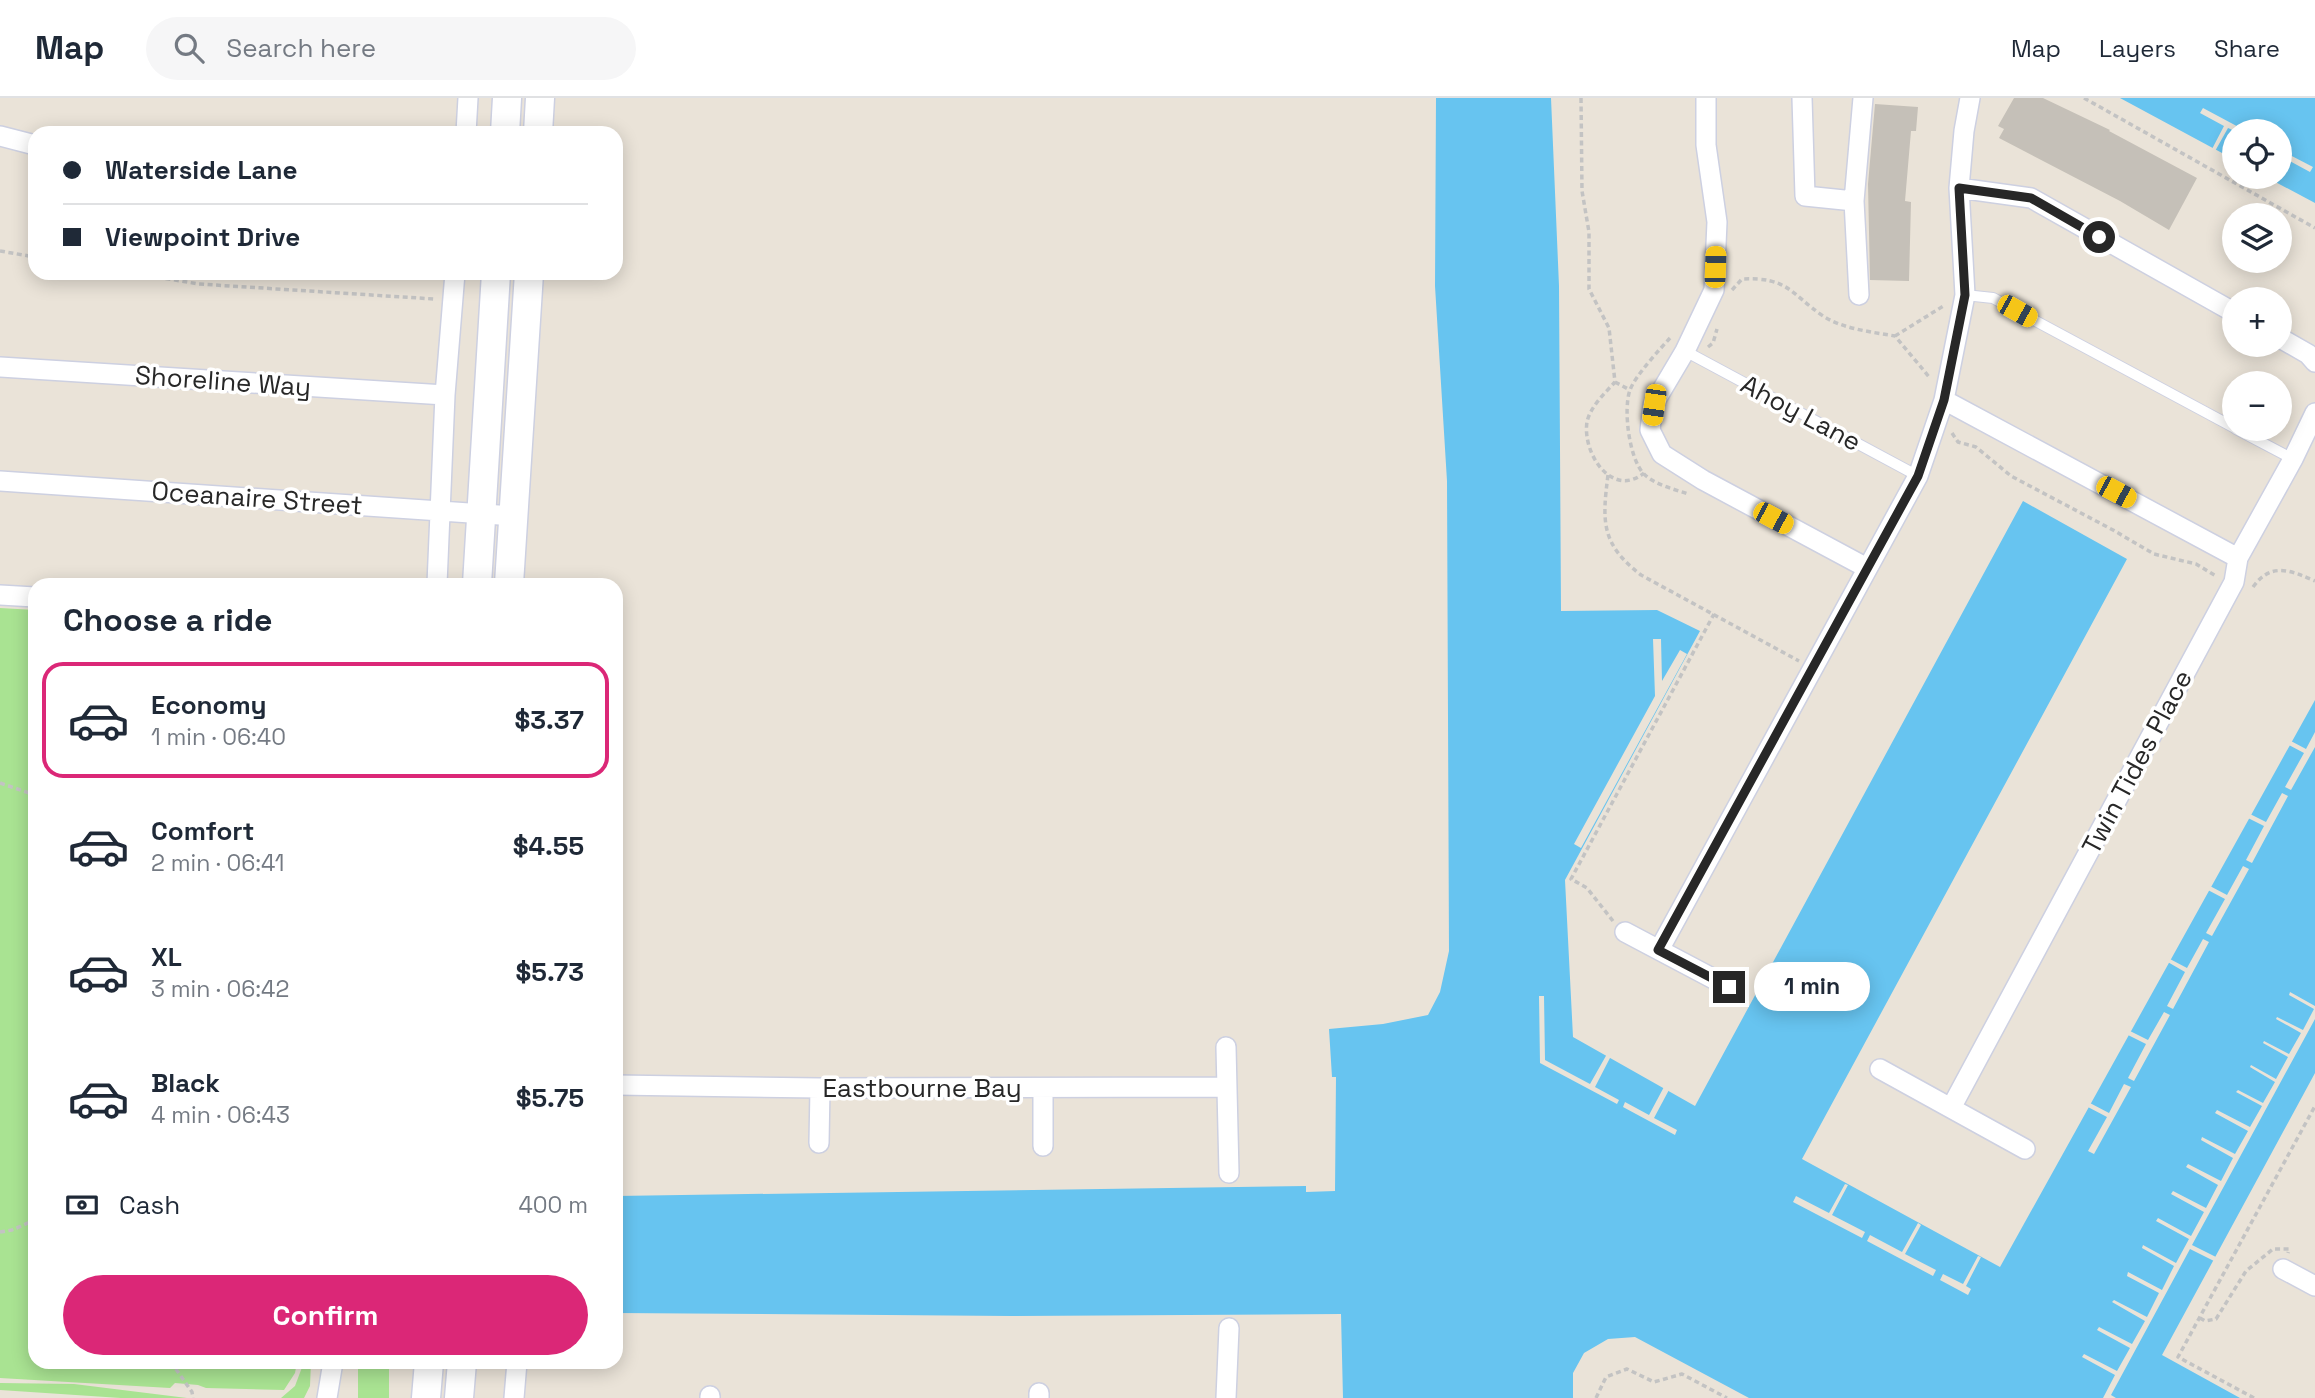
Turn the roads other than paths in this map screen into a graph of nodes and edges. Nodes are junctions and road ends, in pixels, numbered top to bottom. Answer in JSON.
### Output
{"nodes":[{"id":1,"x":468,"y":98,"type":"edge"},
{"id":2,"x":506,"y":98,"type":"edge"},
{"id":3,"x":540,"y":98,"type":"edge"},
{"id":4,"x":1706,"y":98,"type":"edge"},
{"id":5,"x":1802,"y":98,"type":"edge"},
{"id":6,"x":1863,"y":98,"type":"edge"},
{"id":7,"x":1970,"y":98,"type":"edge"},
{"id":8,"x":466,"y":126,"type":"edge"},
{"id":9,"x":505,"y":126,"type":"edge"},
{"id":10,"x":538,"y":126,"type":"edge"},
{"id":11,"x":0,"y":136,"type":"edge"},
{"id":12,"x":28,"y":143,"type":"edge"},
{"id":13,"x":1959,"y":188,"type":"junction"},
{"id":14,"x":1854,"y":201,"type":"junction"},
{"id":15,"x":454,"y":280,"type":"edge"},
{"id":16,"x":496,"y":280,"type":"edge"},
{"id":17,"x":529,"y":280,"type":"edge"},
{"id":18,"x":1860,"y":295,"type":"dead end"},
{"id":19,"x":1965,"y":295,"type":"junction"},
{"id":20,"x":2222,"y":306,"type":"edge"},
{"id":21,"x":1688,"y":345,"type":"junction"},
{"id":22,"x":2292,"y":345,"type":"edge"},
{"id":23,"x":2315,"y":362,"type":"edge"},
{"id":24,"x":0,"y":366,"type":"edge"},
{"id":25,"x":445,"y":395,"type":"junction"},
{"id":26,"x":1944,"y":400,"type":"junction"},
{"id":27,"x":2315,"y":413,"type":"edge"},
{"id":28,"x":2222,"y":421,"type":"edge"},
{"id":29,"x":2260,"y":441,"type":"edge"},
{"id":30,"x":2293,"y":459,"type":"junction"},
{"id":31,"x":1918,"y":476,"type":"junction"},
{"id":32,"x":0,"y":481,"type":"edge"},
{"id":33,"x":440,"y":510,"type":"junction"},
{"id":34,"x":482,"y":514,"type":"junction"},
{"id":35,"x":513,"y":516,"type":"junction"},
{"id":36,"x":2238,"y":558,"type":"junction"},
{"id":37,"x":1867,"y":568,"type":"junction"},
{"id":38,"x":437,"y":578,"type":"edge"},
{"id":39,"x":478,"y":578,"type":"edge"},
{"id":40,"x":509,"y":578,"type":"edge"},
{"id":41,"x":0,"y":595,"type":"edge"},
{"id":42,"x":28,"y":597,"type":"edge"},
{"id":43,"x":1625,"y":932,"type":"road end"},
{"id":44,"x":1658,"y":950,"type":"junction"},
{"id":45,"x":1729,"y":987,"type":"dead end"},
{"id":46,"x":1226,"y":1047,"type":"dead end"},
{"id":47,"x":1880,"y":1069,"type":"dead end"},
{"id":48,"x":623,"y":1085,"type":"edge"},
{"id":49,"x":1227,"y":1087,"type":"junction"},
{"id":50,"x":820,"y":1088,"type":"junction"},
{"id":51,"x":1043,"y":1088,"type":"junction"},
{"id":52,"x":1951,"y":1108,"type":"junction"},
{"id":53,"x":819,"y":1143,"type":"dead end"},
{"id":54,"x":1043,"y":1146,"type":"dead end"},
{"id":55,"x":2025,"y":1149,"type":"dead end"},
{"id":56,"x":1228,"y":1173,"type":"dead end"},
{"id":57,"x":2271,"y":1262,"type":"road end"},
{"id":58,"x":2315,"y":1286,"type":"edge"},
{"id":59,"x":1228,"y":1328,"type":"dead end"},
{"id":60,"x":332,"y":1369,"type":"edge"},
{"id":61,"x":428,"y":1369,"type":"edge"},
{"id":62,"x":461,"y":1369,"type":"edge"},
{"id":63,"x":516,"y":1369,"type":"edge"},
{"id":64,"x":327,"y":1398,"type":"edge"},
{"id":65,"x":426,"y":1398,"type":"edge"},
{"id":66,"x":459,"y":1398,"type":"edge"},
{"id":67,"x":514,"y":1398,"type":"edge"},
{"id":68,"x":1226,"y":1398,"type":"edge"}],
"edges":[{"from":1,"to":8,"type":"street"},
{"from":2,"to":9,"type":"main road"},
{"from":3,"to":10,"type":"main road"},
{"from":4,"to":21,"type":"street"},
{"from":5,"to":14,"type":"street"},
{"from":6,"to":14,"type":"street"},
{"from":7,"to":13,"type":"street"},
{"from":11,"to":12,"type":"street"},
{"from":13,"to":19,"type":"street"},
{"from":13,"to":20,"type":"street"},
{"from":14,"to":18,"type":"street"},
{"from":15,"to":25,"type":"street"},
{"from":16,"to":34,"type":"main road"},
{"from":17,"to":35,"type":"main road"},
{"from":19,"to":26,"type":"street"},
{"from":19,"to":28,"type":"lane"},
{"from":21,"to":31,"type":"lane","name":"Ahoy Lane"},
{"from":21,"to":37,"type":"street"},
{"from":22,"to":23,"type":"street"},
{"from":24,"to":25,"type":"street","name":"Shoreline Way"},
{"from":25,"to":33,"type":"street"},
{"from":26,"to":31,"type":"street"},
{"from":26,"to":36,"type":"street"},
{"from":27,"to":30,"type":"street","name":"Twin Tides Place"},
{"from":29,"to":30,"type":"lane"},
{"from":30,"to":36,"type":"street","name":"Twin Tides Place"},
{"from":31,"to":37,"type":"street"},
{"from":32,"to":33,"type":"street","name":"Oceanaire Street"},
{"from":33,"to":34,"type":"street","name":"Oceanaire Street"},
{"from":33,"to":38,"type":"street"},
{"from":34,"to":35,"type":"street","name":"Oceanaire Street"},
{"from":34,"to":39,"type":"main road"},
{"from":35,"to":40,"type":"main road"},
{"from":36,"to":52,"type":"street","name":"Twin Tides Place"},
{"from":37,"to":44,"type":"street"},
{"from":41,"to":42,"type":"street"},
{"from":43,"to":44,"type":"street"},
{"from":44,"to":45,"type":"street"},
{"from":46,"to":49,"type":"street"},
{"from":47,"to":52,"type":"street"},
{"from":48,"to":50,"type":"street","name":"Eastbourne Bay"},
{"from":49,"to":51,"type":"street","name":"Eastbourne Bay"},
{"from":49,"to":56,"type":"street"},
{"from":50,"to":51,"type":"street","name":"Eastbourne Bay"},
{"from":50,"to":53,"type":"street"},
{"from":51,"to":54,"type":"street"},
{"from":52,"to":55,"type":"street"},
{"from":57,"to":58,"type":"street"},
{"from":59,"to":68,"type":"street"},
{"from":60,"to":64,"type":"street"},
{"from":61,"to":65,"type":"main road"},
{"from":62,"to":66,"type":"main road"},
{"from":63,"to":67,"type":"street"}]}
